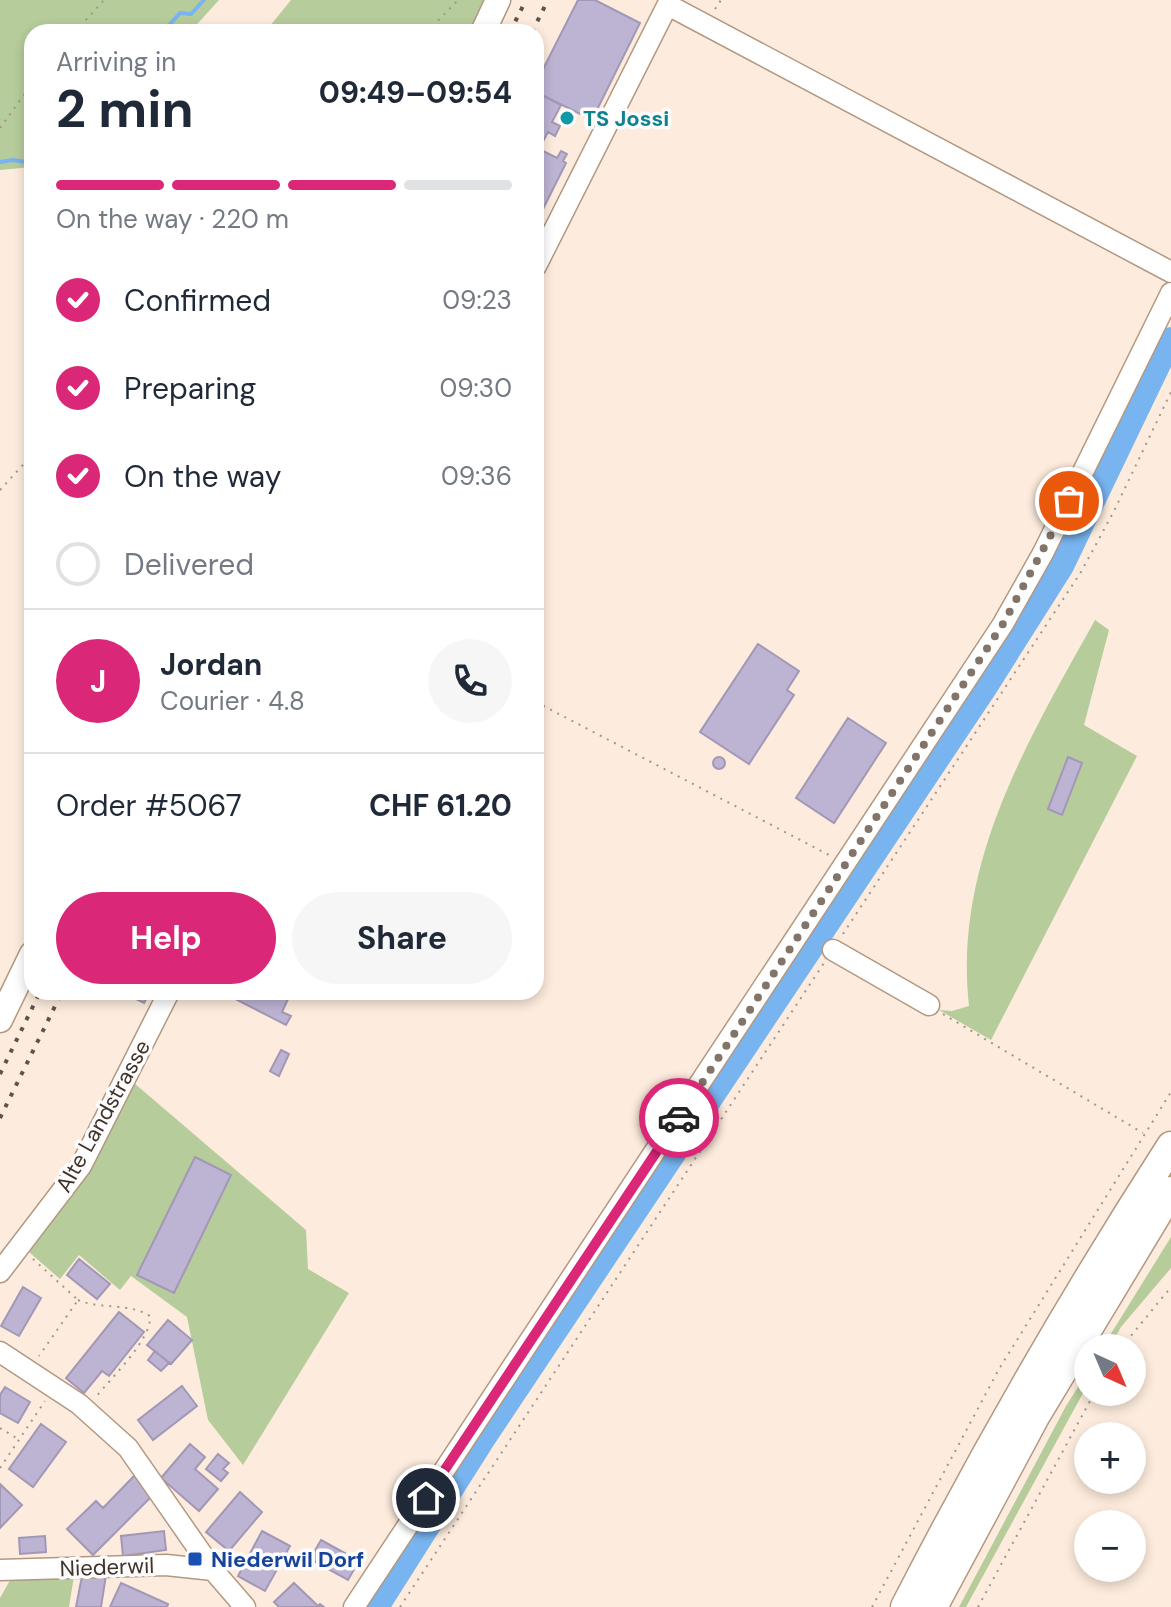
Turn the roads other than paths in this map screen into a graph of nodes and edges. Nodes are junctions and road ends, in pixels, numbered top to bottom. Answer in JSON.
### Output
{"nodes":[{"id":1,"x":498,"y":0,"type":"edge"},
{"id":2,"x":669,"y":2,"type":"edge"},
{"id":3,"x":487,"y":24,"type":"edge"},
{"id":4,"x":544,"y":250,"type":"edge"},
{"id":5,"x":1171,"y":272,"type":"edge"},
{"id":6,"x":1171,"y":293,"type":"edge"},
{"id":7,"x":833,"y":950,"type":"road end"},
{"id":8,"x":24,"y":970,"type":"edge"},
{"id":9,"x":165,"y":1000,"type":"edge"},
{"id":10,"x":929,"y":1005,"type":"road end"},
{"id":11,"x":0,"y":1020,"type":"edge"},
{"id":12,"x":1171,"y":1146,"type":"edge"},
{"id":13,"x":1171,"y":1191,"type":"edge"},
{"id":14,"x":0,"y":1272,"type":"edge"},
{"id":15,"x":0,"y":1352,"type":"edge"},
{"id":16,"x":185,"y":1530,"type":"junction"},
{"id":17,"x":166,"y":1565,"type":"junction"},
{"id":18,"x":0,"y":1570,"type":"edge"},
{"id":19,"x":213,"y":1570,"type":"junction"},
{"id":20,"x":227,"y":1597,"type":"edge"},
{"id":21,"x":245,"y":1607,"type":"edge"},
{"id":22,"x":354,"y":1607,"type":"edge"},
{"id":23,"x":905,"y":1607,"type":"edge"},
{"id":24,"x":933,"y":1607,"type":"edge"}],
"edges":[{"from":1,"to":3,"type":"main road"},
{"from":2,"to":4,"type":"street"},
{"from":2,"to":5,"type":"street"},
{"from":6,"to":22,"type":"street"},
{"from":7,"to":10,"type":"street"},
{"from":8,"to":11,"type":"main road"},
{"from":9,"to":14,"type":"street","name":"Alte Landstrasse"},
{"from":12,"to":23,"type":"highway"},
{"from":13,"to":24,"type":"highway"},
{"from":15,"to":16,"type":"street"},
{"from":16,"to":17,"type":"street"},
{"from":16,"to":19,"type":"street"},
{"from":17,"to":18,"type":"street","name":"Niederwil"},
{"from":17,"to":19,"type":"street","name":"Niederwil"},
{"from":19,"to":20,"type":"street"},
{"from":20,"to":21,"type":"street"}]}
